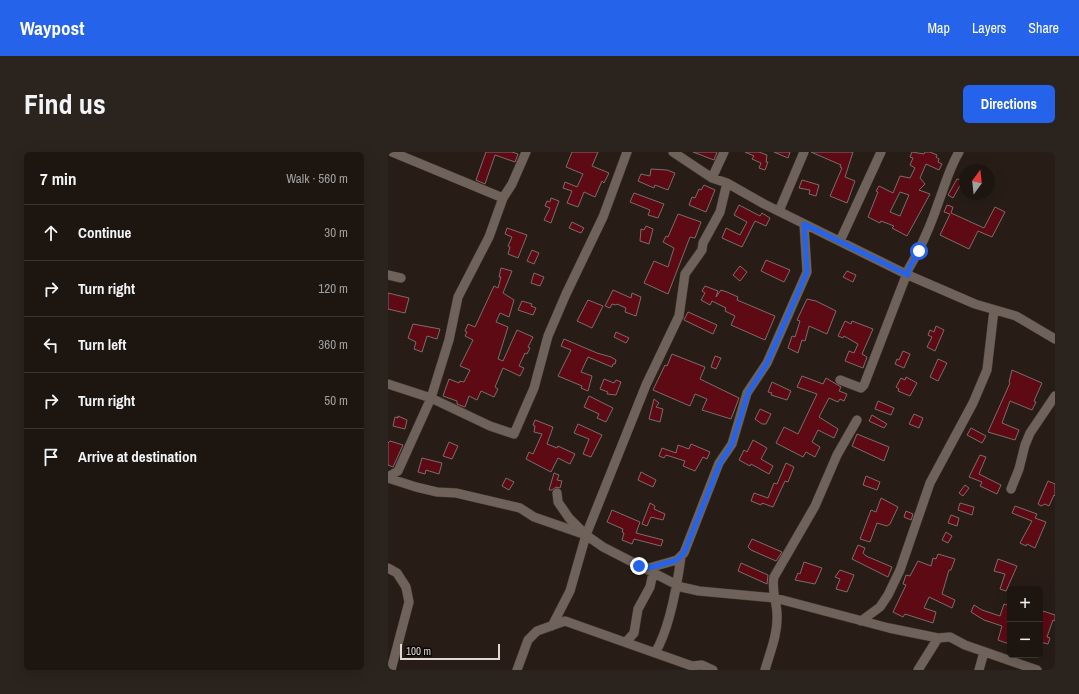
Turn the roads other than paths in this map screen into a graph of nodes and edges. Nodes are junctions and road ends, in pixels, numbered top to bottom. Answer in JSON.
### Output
{"nodes":[{"id":1,"x":392,"y":152,"type":"edge"},
{"id":2,"x":526,"y":152,"type":"edge"},
{"id":3,"x":627,"y":152,"type":"edge"},
{"id":4,"x":673,"y":152,"type":"edge"},
{"id":5,"x":724,"y":152,"type":"edge"},
{"id":6,"x":804,"y":152,"type":"edge"},
{"id":7,"x":881,"y":152,"type":"edge"},
{"id":8,"x":959,"y":152,"type":"edge"},
{"id":9,"x":712,"y":178,"type":"junction"},
{"id":10,"x":727,"y":183,"type":"junction"},
{"id":11,"x":503,"y":198,"type":"junction"},
{"id":12,"x":779,"y":211,"type":"junction"},
{"id":13,"x":804,"y":224,"type":"junction"},
{"id":14,"x":840,"y":241,"type":"junction"},
{"id":15,"x":388,"y":275,"type":"edge"},
{"id":16,"x":908,"y":275,"type":"junction"},
{"id":17,"x":401,"y":278,"type":"dead end"},
{"id":18,"x":994,"y":310,"type":"junction"},
{"id":19,"x":1055,"y":339,"type":"edge"},
{"id":20,"x":840,"y":380,"type":"dead end"},
{"id":21,"x":388,"y":384,"type":"edge"},
{"id":22,"x":1055,"y":396,"type":"edge"},
{"id":23,"x":431,"y":398,"type":"junction"},
{"id":24,"x":857,"y":420,"type":"dead end"},
{"id":25,"x":388,"y":477,"type":"edge"},
{"id":26,"x":1011,"y":489,"type":"dead end"},
{"id":27,"x":558,"y":493,"type":"dead end"},
{"id":28,"x":586,"y":535,"type":"junction"},
{"id":29,"x":681,"y":557,"type":"junction"},
{"id":30,"x":388,"y":568,"type":"edge"},
{"id":31,"x":649,"y":571,"type":"junction"},
{"id":32,"x":677,"y":585,"type":"junction"},
{"id":33,"x":775,"y":598,"type":"junction"},
{"id":34,"x":861,"y":621,"type":"junction"},
{"id":35,"x":552,"y":626,"type":"junction"},
{"id":36,"x":938,"y":638,"type":"junction"},
{"id":37,"x":626,"y":642,"type":"junction"},
{"id":38,"x":984,"y":652,"type":"junction"},
{"id":39,"x":655,"y":653,"type":"junction"},
{"id":40,"x":391,"y":670,"type":"edge"},
{"id":41,"x":516,"y":670,"type":"edge"},
{"id":42,"x":713,"y":670,"type":"edge"},
{"id":43,"x":765,"y":670,"type":"edge"},
{"id":44,"x":918,"y":670,"type":"edge"},
{"id":45,"x":979,"y":670,"type":"edge"},
{"id":46,"x":1032,"y":670,"type":"edge"}],
"edges":[{"from":1,"to":11,"type":"street"},
{"from":2,"to":11,"type":"street"},
{"from":3,"to":23,"type":"street"},
{"from":4,"to":9,"type":"street"},
{"from":5,"to":9,"type":"street"},
{"from":6,"to":12,"type":"street"},
{"from":7,"to":14,"type":"street"},
{"from":8,"to":16,"type":"street"},
{"from":9,"to":10,"type":"street"},
{"from":10,"to":12,"type":"street"},
{"from":10,"to":28,"type":"street"},
{"from":11,"to":23,"type":"street"},
{"from":12,"to":13,"type":"street"},
{"from":13,"to":14,"type":"street"},
{"from":13,"to":29,"type":"street"},
{"from":14,"to":16,"type":"street"},
{"from":15,"to":17,"type":"street"},
{"from":16,"to":18,"type":"street"},
{"from":16,"to":20,"type":"street"},
{"from":18,"to":19,"type":"street"},
{"from":18,"to":34,"type":"street"},
{"from":21,"to":23,"type":"street"},
{"from":22,"to":26,"type":"street"},
{"from":23,"to":25,"type":"street"},
{"from":24,"to":33,"type":"street"},
{"from":25,"to":28,"type":"street"},
{"from":27,"to":28,"type":"street"},
{"from":28,"to":31,"type":"street"},
{"from":28,"to":35,"type":"street"},
{"from":29,"to":31,"type":"street"},
{"from":29,"to":32,"type":"street"},
{"from":30,"to":40,"type":"street"},
{"from":31,"to":32,"type":"street"},
{"from":31,"to":37,"type":"street"},
{"from":32,"to":33,"type":"street"},
{"from":32,"to":39,"type":"street"},
{"from":33,"to":34,"type":"street"},
{"from":33,"to":43,"type":"street"},
{"from":34,"to":36,"type":"street"},
{"from":35,"to":37,"type":"street"},
{"from":35,"to":41,"type":"street"},
{"from":36,"to":38,"type":"street"},
{"from":36,"to":44,"type":"street"},
{"from":37,"to":39,"type":"street"},
{"from":38,"to":45,"type":"street"},
{"from":38,"to":46,"type":"street"},
{"from":39,"to":42,"type":"street"}]}
